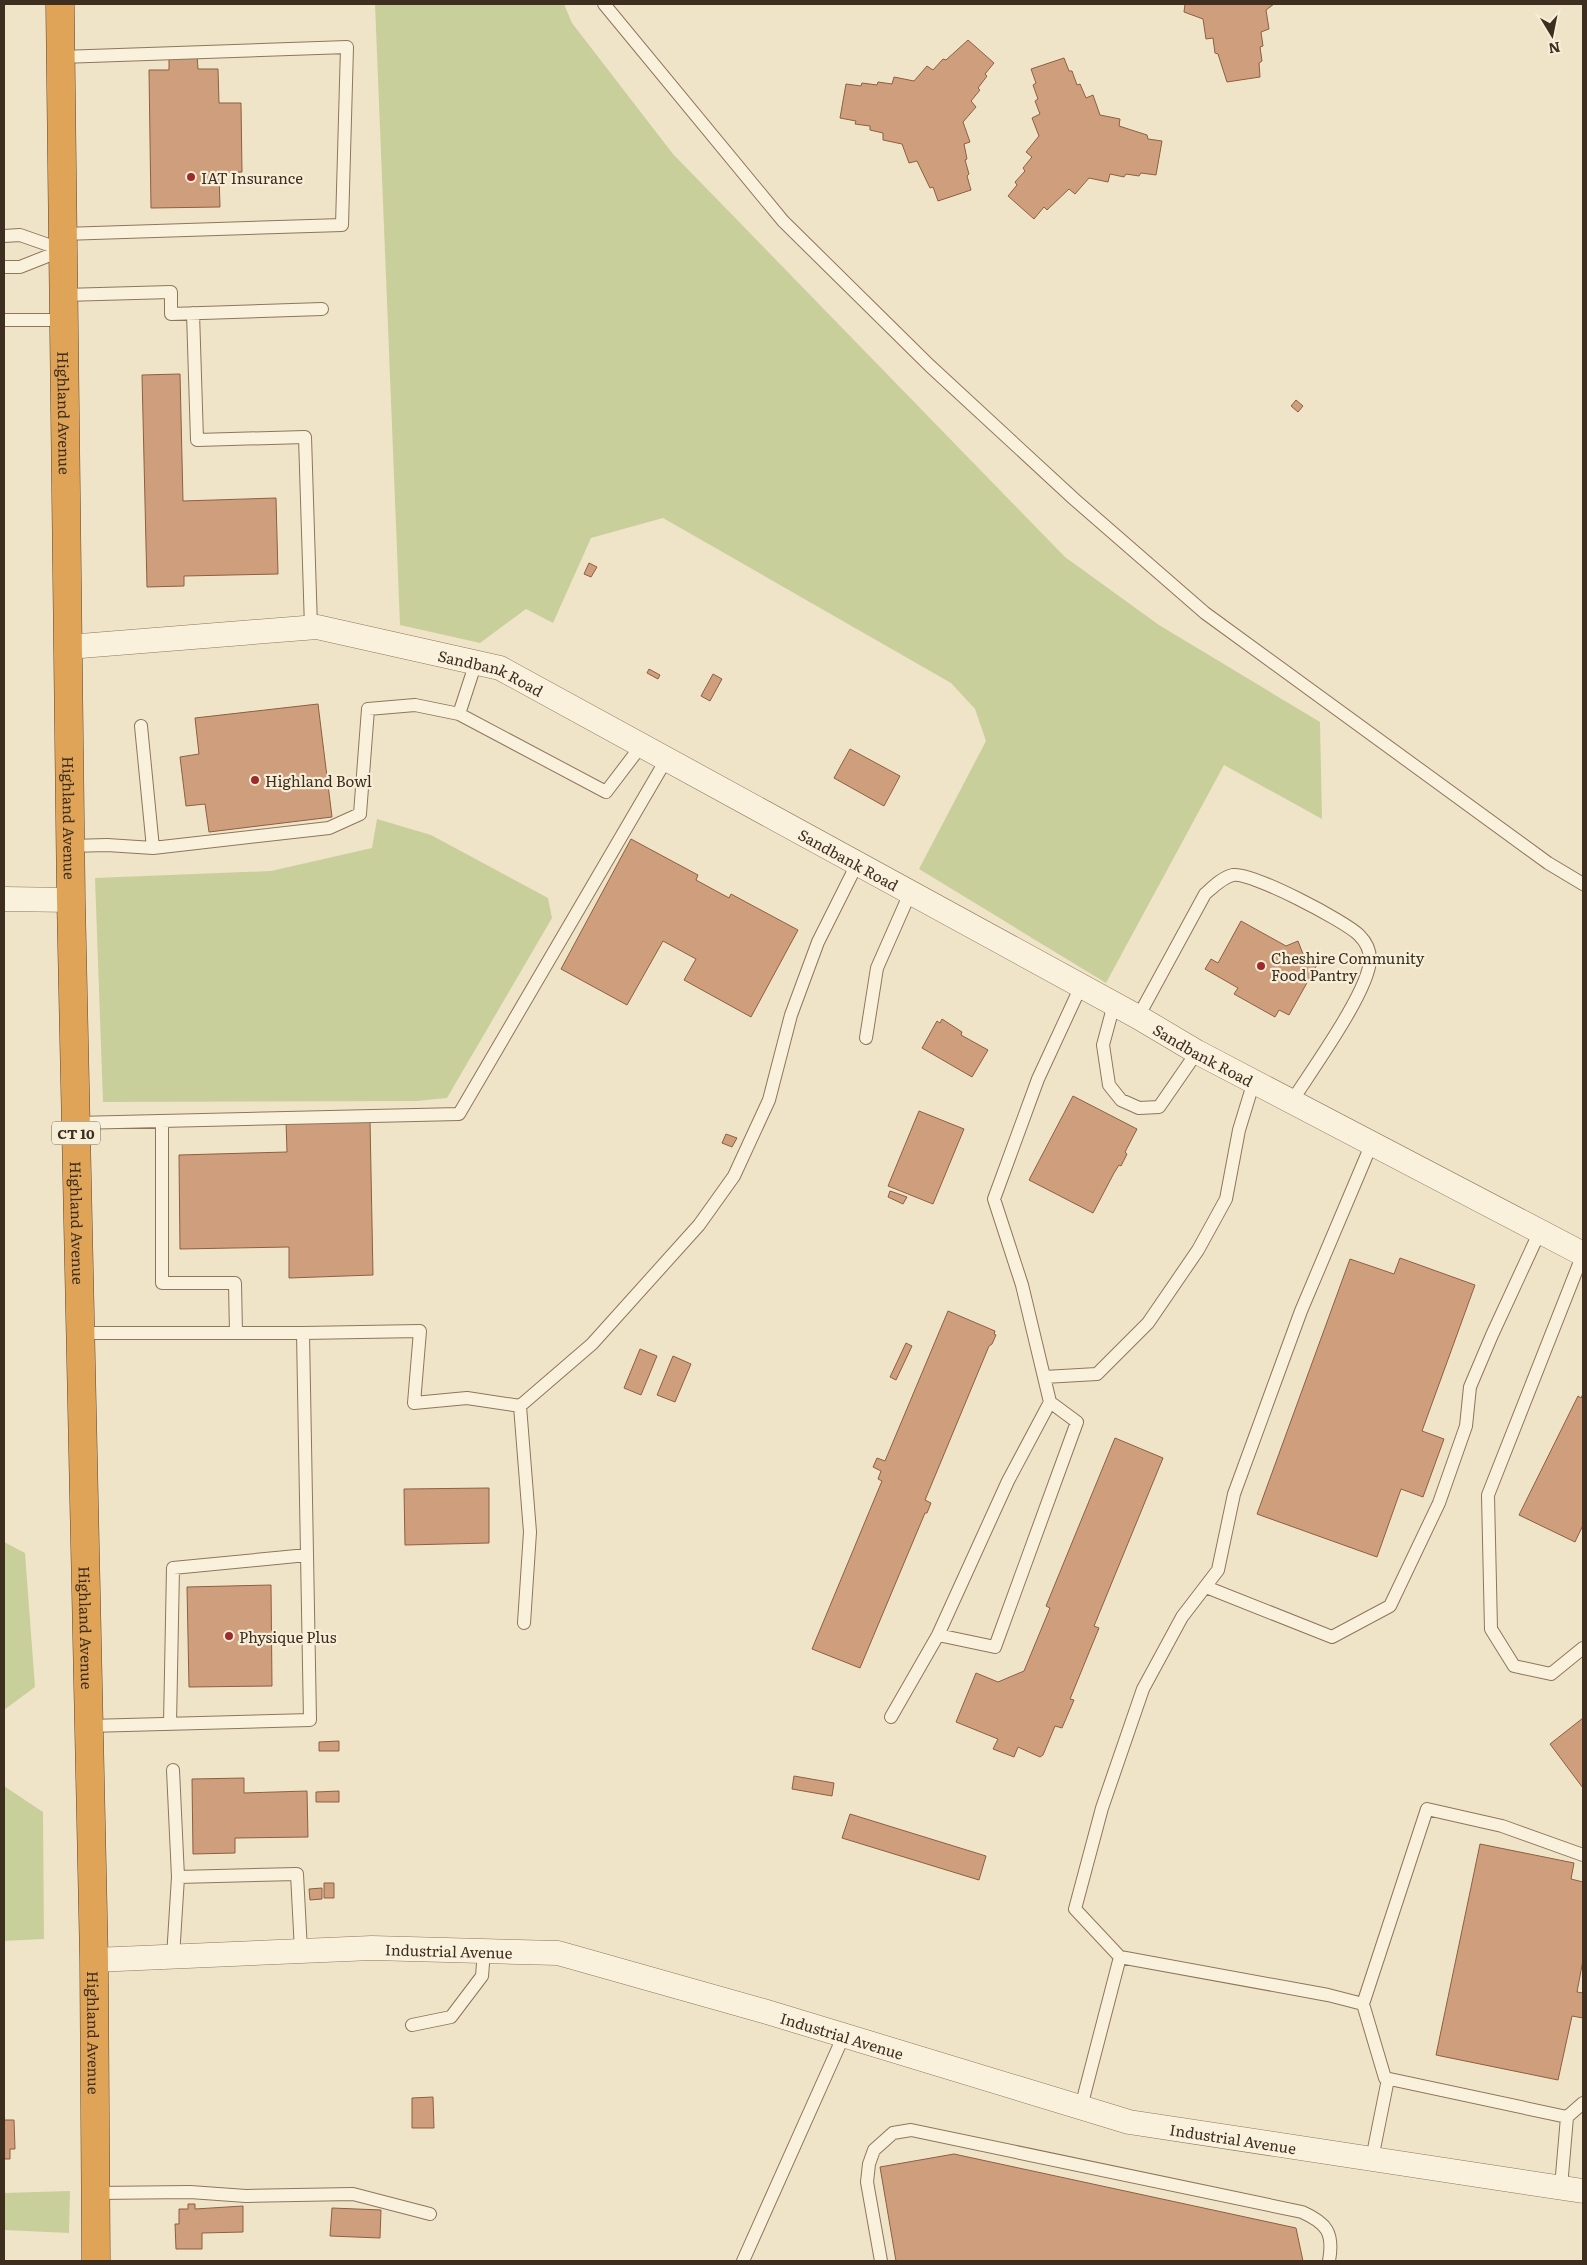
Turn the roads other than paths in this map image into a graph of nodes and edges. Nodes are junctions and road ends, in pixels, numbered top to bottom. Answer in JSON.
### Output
{"nodes":[{"id":1,"x":60,"y":4,"type":"edge"},
{"id":2,"x":604,"y":4,"type":"edge"},
{"id":3,"x":61,"y":57,"type":"junction"},
{"id":4,"x":4,"y":236,"type":"edge"},
{"id":5,"x":63,"y":242,"type":"junction"},
{"id":6,"x":4,"y":267,"type":"edge"},
{"id":7,"x":64,"y":307,"type":"junction"},
{"id":8,"x":322,"y":309,"type":"dead end"},
{"id":9,"x":193,"y":313,"type":"junction"},
{"id":10,"x":4,"y":320,"type":"edge"},
{"id":11,"x":311,"y":627,"type":"junction"},
{"id":12,"x":68,"y":647,"type":"junction"},
{"id":13,"x":476,"y":662,"type":"junction"},
{"id":14,"x":459,"y":714,"type":"junction"},
{"id":15,"x":141,"y":726,"type":"dead end"},
{"id":16,"x":641,"y":746,"type":"junction"},
{"id":17,"x":666,"y":760,"type":"junction"},
{"id":18,"x":70,"y":846,"type":"junction"},
{"id":19,"x":153,"y":848,"type":"junction"},
{"id":20,"x":857,"y":864,"type":"junction"},
{"id":21,"x":1583,"y":884,"type":"edge"},
{"id":22,"x":910,"y":893,"type":"junction"},
{"id":23,"x":4,"y":899,"type":"edge"},
{"id":24,"x":71,"y":900,"type":"junction"},
{"id":25,"x":1081,"y":986,"type":"junction"},
{"id":26,"x":1114,"y":1004,"type":"junction"},
{"id":27,"x":1138,"y":1017,"type":"junction"},
{"id":28,"x":866,"y":1038,"type":"dead end"},
{"id":29,"x":1197,"y":1052,"type":"junction"},
{"id":30,"x":1254,"y":1081,"type":"junction"},
{"id":31,"x":1292,"y":1101,"type":"junction"},
{"id":32,"x":162,"y":1120,"type":"junction"},
{"id":33,"x":76,"y":1123,"type":"junction"},
{"id":34,"x":1372,"y":1143,"type":"junction"},
{"id":35,"x":1540,"y":1231,"type":"junction"},
{"id":36,"x":1583,"y":1254,"type":"edge"},
{"id":37,"x":80,"y":1333,"type":"junction"},
{"id":38,"x":236,"y":1333,"type":"junction"},
{"id":39,"x":303,"y":1333,"type":"junction"},
{"id":40,"x":1044,"y":1377,"type":"junction"},
{"id":41,"x":1050,"y":1402,"type":"junction"},
{"id":42,"x":520,"y":1406,"type":"junction"},
{"id":43,"x":307,"y":1555,"type":"junction"},
{"id":44,"x":1206,"y":1587,"type":"junction"},
{"id":45,"x":524,"y":1623,"type":"dead end"},
{"id":46,"x":938,"y":1635,"type":"junction"},
{"id":47,"x":1583,"y":1648,"type":"edge"},
{"id":48,"x":891,"y":1717,"type":"dead end"},
{"id":49,"x":170,"y":1724,"type":"junction"},
{"id":50,"x":89,"y":1726,"type":"junction"},
{"id":51,"x":173,"y":1770,"type":"dead end"},
{"id":52,"x":1583,"y":1855,"type":"edge"},
{"id":53,"x":178,"y":1877,"type":"junction"},
{"id":54,"x":301,"y":1951,"type":"junction"},
{"id":55,"x":484,"y":1951,"type":"junction"},
{"id":56,"x":173,"y":1957,"type":"junction"},
{"id":57,"x":1120,"y":1957,"type":"junction"},
{"id":58,"x":94,"y":1960,"type":"junction"},
{"id":59,"x":1363,"y":2004,"type":"junction"},
{"id":60,"x":412,"y":2025,"type":"dead end"},
{"id":61,"x":844,"y":2035,"type":"junction"},
{"id":62,"x":1388,"y":2079,"type":"junction"},
{"id":63,"x":1583,"y":2103,"type":"edge"},
{"id":64,"x":1081,"y":2107,"type":"junction"},
{"id":65,"x":1567,"y":2116,"type":"junction"},
{"id":66,"x":1372,"y":2159,"type":"junction"},
{"id":67,"x":1572,"y":2189,"type":"edge"},
{"id":68,"x":96,"y":2193,"type":"junction"},
{"id":69,"x":430,"y":2214,"type":"dead end"},
{"id":70,"x":96,"y":2261,"type":"edge"},
{"id":71,"x":743,"y":2261,"type":"edge"},
{"id":72,"x":881,"y":2261,"type":"edge"},
{"id":73,"x":1329,"y":2261,"type":"edge"}],
"edges":[{"from":1,"to":3,"type":"highway","name":"Highland Avenue","number":"CT 10"},
{"from":2,"to":21,"type":"lane"},
{"from":3,"to":5,"type":"highway","name":"Highland Avenue","number":"CT 10"},
{"from":3,"to":5,"type":"lane"},
{"from":4,"to":5,"type":"lane"},
{"from":5,"to":6,"type":"lane"},
{"from":5,"to":7,"type":"highway","name":"Highland Avenue","number":"CT 10"},
{"from":7,"to":9,"type":"lane"},
{"from":7,"to":10,"type":"lane"},
{"from":7,"to":12,"type":"highway","name":"Highland Avenue","number":"CT 10"},
{"from":8,"to":9,"type":"lane"},
{"from":9,"to":11,"type":"lane"},
{"from":11,"to":12,"type":"street","name":"Sandbank Road"},
{"from":11,"to":13,"type":"street","name":"Sandbank Road"},
{"from":12,"to":18,"type":"highway","name":"Highland Avenue","number":"CT 10"},
{"from":13,"to":14,"type":"lane"},
{"from":13,"to":16,"type":"street","name":"Sandbank Road"},
{"from":14,"to":16,"type":"lane"},
{"from":14,"to":19,"type":"lane"},
{"from":15,"to":19,"type":"lane"},
{"from":16,"to":17,"type":"street","name":"Sandbank Road"},
{"from":17,"to":20,"type":"street","name":"Sandbank Road"},
{"from":17,"to":32,"type":"lane"},
{"from":18,"to":19,"type":"lane"},
{"from":18,"to":24,"type":"highway","name":"Highland Avenue","number":"CT 10"},
{"from":20,"to":22,"type":"street","name":"Sandbank Road"},
{"from":20,"to":42,"type":"lane"},
{"from":22,"to":25,"type":"street","name":"Sandbank Road"},
{"from":22,"to":28,"type":"lane"},
{"from":23,"to":24,"type":"street"},
{"from":24,"to":33,"type":"highway","name":"Highland Avenue","number":"CT 10"},
{"from":25,"to":26,"type":"street","name":"Sandbank Road"},
{"from":25,"to":40,"type":"lane"},
{"from":26,"to":27,"type":"street","name":"Sandbank Road"},
{"from":26,"to":29,"type":"lane"},
{"from":27,"to":29,"type":"street","name":"Sandbank Road"},
{"from":27,"to":31,"type":"lane"},
{"from":29,"to":30,"type":"street","name":"Sandbank Road"},
{"from":30,"to":31,"type":"street","name":"Sandbank Road"},
{"from":30,"to":40,"type":"lane"},
{"from":31,"to":34,"type":"street","name":"Sandbank Road"},
{"from":32,"to":33,"type":"lane"},
{"from":32,"to":38,"type":"lane"},
{"from":33,"to":37,"type":"highway","name":"Highland Avenue","number":"CT 10"},
{"from":34,"to":35,"type":"street","name":"Sandbank Road"},
{"from":34,"to":44,"type":"lane"},
{"from":35,"to":36,"type":"street","name":"Sandbank Road"},
{"from":35,"to":44,"type":"lane"},
{"from":36,"to":47,"type":"lane"},
{"from":37,"to":38,"type":"lane"},
{"from":37,"to":50,"type":"highway","name":"Highland Avenue","number":"CT 10"},
{"from":38,"to":39,"type":"lane"},
{"from":39,"to":42,"type":"lane"},
{"from":39,"to":43,"type":"lane"},
{"from":40,"to":41,"type":"lane"},
{"from":41,"to":46,"type":"lane"},
{"from":41,"to":46,"type":"lane"},
{"from":42,"to":45,"type":"lane"},
{"from":43,"to":49,"type":"lane"},
{"from":43,"to":49,"type":"lane"},
{"from":44,"to":57,"type":"lane"},
{"from":46,"to":48,"type":"lane"},
{"from":49,"to":50,"type":"lane"},
{"from":50,"to":58,"type":"highway","name":"Highland Avenue","number":"CT 10"},
{"from":51,"to":53,"type":"lane"},
{"from":52,"to":59,"type":"lane"},
{"from":53,"to":54,"type":"lane"},
{"from":53,"to":56,"type":"lane"},
{"from":54,"to":55,"type":"street","name":"Industrial Avenue"},
{"from":54,"to":56,"type":"street","name":"Industrial Avenue"},
{"from":55,"to":60,"type":"lane"},
{"from":55,"to":61,"type":"street","name":"Industrial Avenue"},
{"from":56,"to":58,"type":"street","name":"Industrial Avenue"},
{"from":57,"to":59,"type":"lane"},
{"from":57,"to":64,"type":"lane"},
{"from":58,"to":68,"type":"highway","name":"Highland Avenue","number":"CT 10"},
{"from":59,"to":62,"type":"lane"},
{"from":61,"to":64,"type":"street","name":"Industrial Avenue"},
{"from":61,"to":71,"type":"lane"},
{"from":62,"to":65,"type":"lane"},
{"from":62,"to":66,"type":"lane"},
{"from":63,"to":65,"type":"lane"},
{"from":64,"to":66,"type":"street","name":"Industrial Avenue"},
{"from":65,"to":67,"type":"lane"},
{"from":66,"to":67,"type":"street","name":"Industrial Avenue"},
{"from":68,"to":69,"type":"lane"},
{"from":68,"to":70,"type":"highway","name":"Highland Avenue","number":"CT 10"},
{"from":72,"to":73,"type":"lane"}]}
